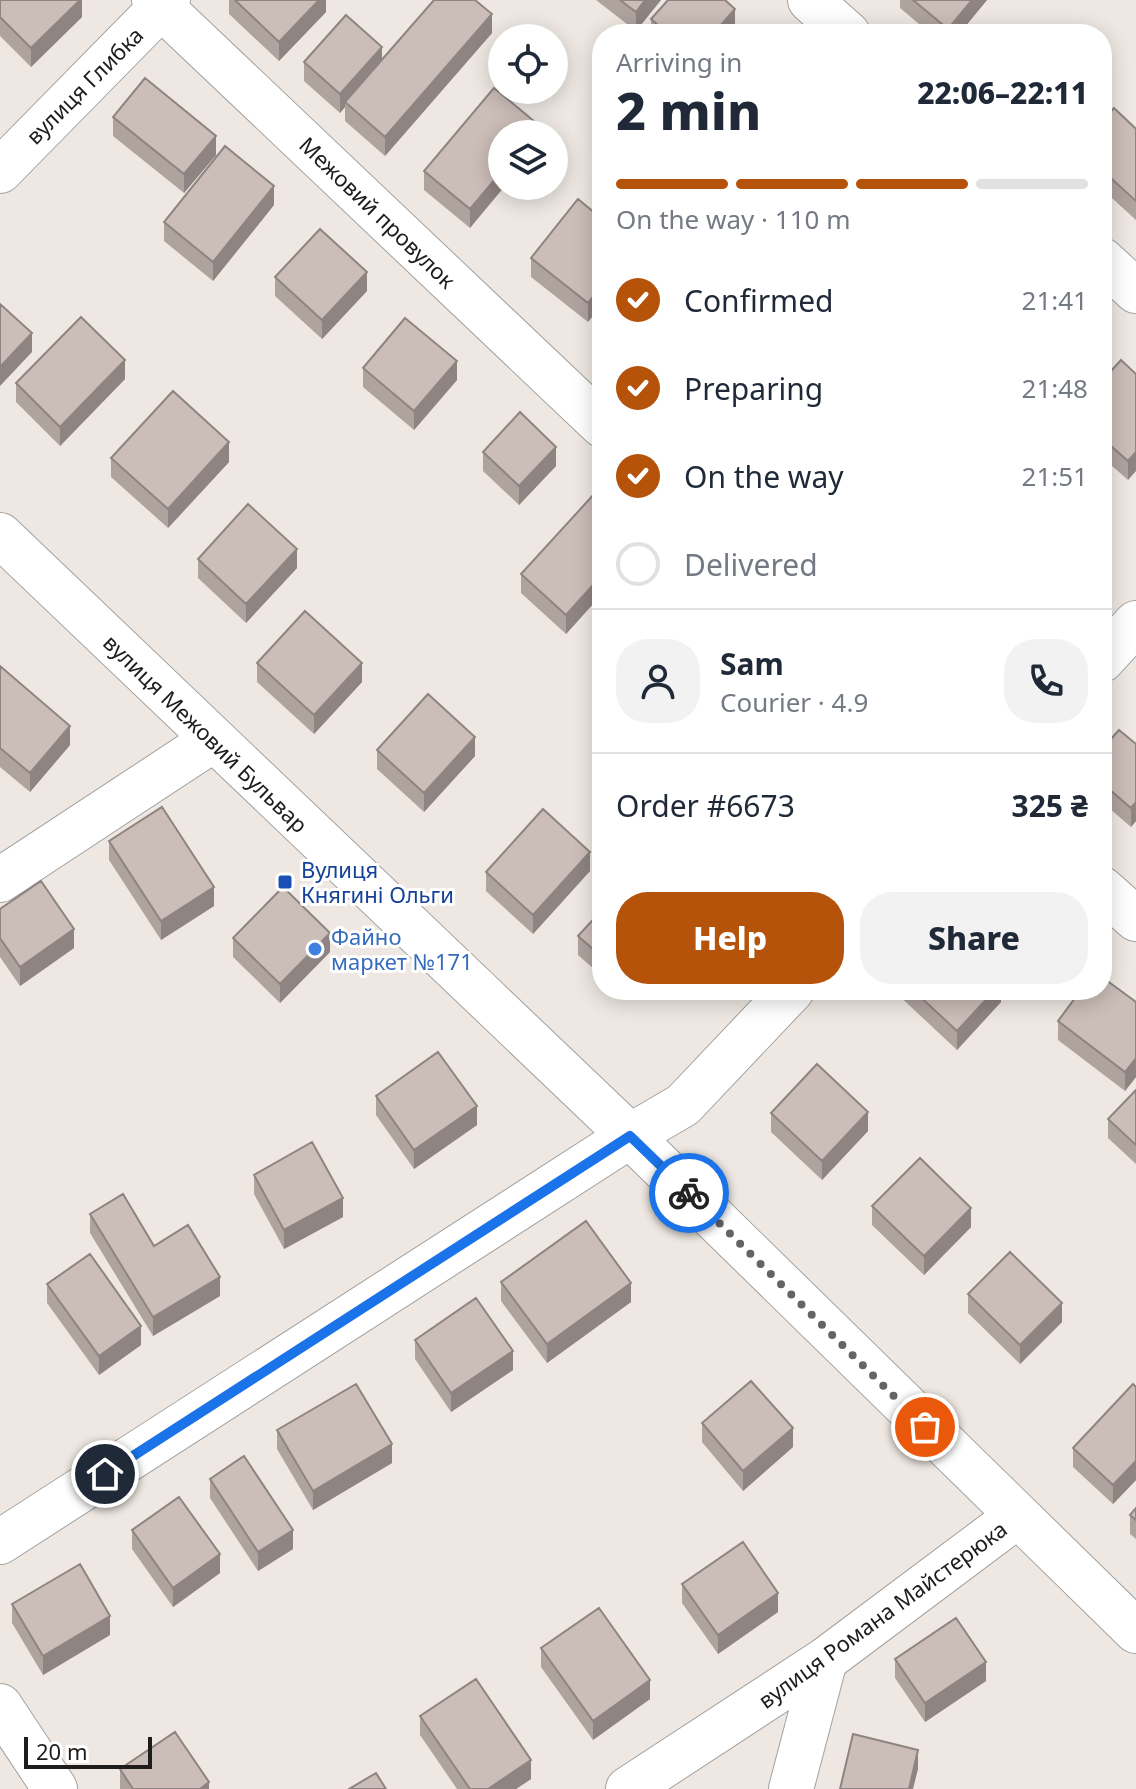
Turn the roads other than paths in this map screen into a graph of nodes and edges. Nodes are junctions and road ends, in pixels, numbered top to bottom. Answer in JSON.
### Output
{"nodes":[{"id":1,"x":810,"y":0,"type":"edge"},
{"id":2,"x":162,"y":2,"type":"edge"},
{"id":3,"x":837,"y":24,"type":"edge"},
{"id":4,"x":0,"y":171,"type":"edge"},
{"id":5,"x":1112,"y":269,"type":"edge"},
{"id":6,"x":1136,"y":291,"type":"edge"},
{"id":7,"x":592,"y":415,"type":"edge"},
{"id":8,"x":0,"y":535,"type":"edge"},
{"id":9,"x":1136,"y":623,"type":"edge"},
{"id":10,"x":1112,"y":649,"type":"edge"},
{"id":11,"x":213,"y":740,"type":"junction"},
{"id":12,"x":0,"y":880,"type":"edge"},
{"id":13,"x":1112,"y":898,"type":"edge"},
{"id":14,"x":1136,"y":919,"type":"edge"},
{"id":15,"x":783,"y":1000,"type":"edge"},
{"id":16,"x":630,"y":1136,"type":"junction"},
{"id":17,"x":1016,"y":1517,"type":"junction"},
{"id":18,"x":0,"y":1542,"type":"edge"},
{"id":19,"x":1136,"y":1631,"type":"edge"},
{"id":20,"x":825,"y":1660,"type":"junction"},
{"id":21,"x":0,"y":1706,"type":"edge"},
{"id":22,"x":55,"y":1789,"type":"edge"},
{"id":23,"x":628,"y":1789,"type":"edge"},
{"id":24,"x":791,"y":1789,"type":"edge"}],
"edges":[{"from":1,"to":3,"type":"street"},
{"from":2,"to":4,"type":"street","name":"вулиця Глибка"},
{"from":2,"to":7,"type":"street","name":"Межовий провулок"},
{"from":5,"to":6,"type":"street"},
{"from":8,"to":11,"type":"street","name":"вулиця Межовий Бульвар"},
{"from":9,"to":10,"type":"street"},
{"from":11,"to":12,"type":"street"},
{"from":11,"to":16,"type":"street","name":"вулиця Межовий Бульвар"},
{"from":13,"to":14,"type":"street"},
{"from":15,"to":16,"type":"street"},
{"from":16,"to":17,"type":"street","name":"вулиця Межовий Бульвар"},
{"from":16,"to":18,"type":"street"},
{"from":17,"to":19,"type":"street","name":"вулиця Межовий Бульвар"},
{"from":17,"to":20,"type":"street","name":"вулиця Романа Майстерюка"},
{"from":20,"to":23,"type":"street","name":"вулиця Романа Майстерюка"},
{"from":20,"to":24,"type":"street"},
{"from":21,"to":22,"type":"street"}]}
